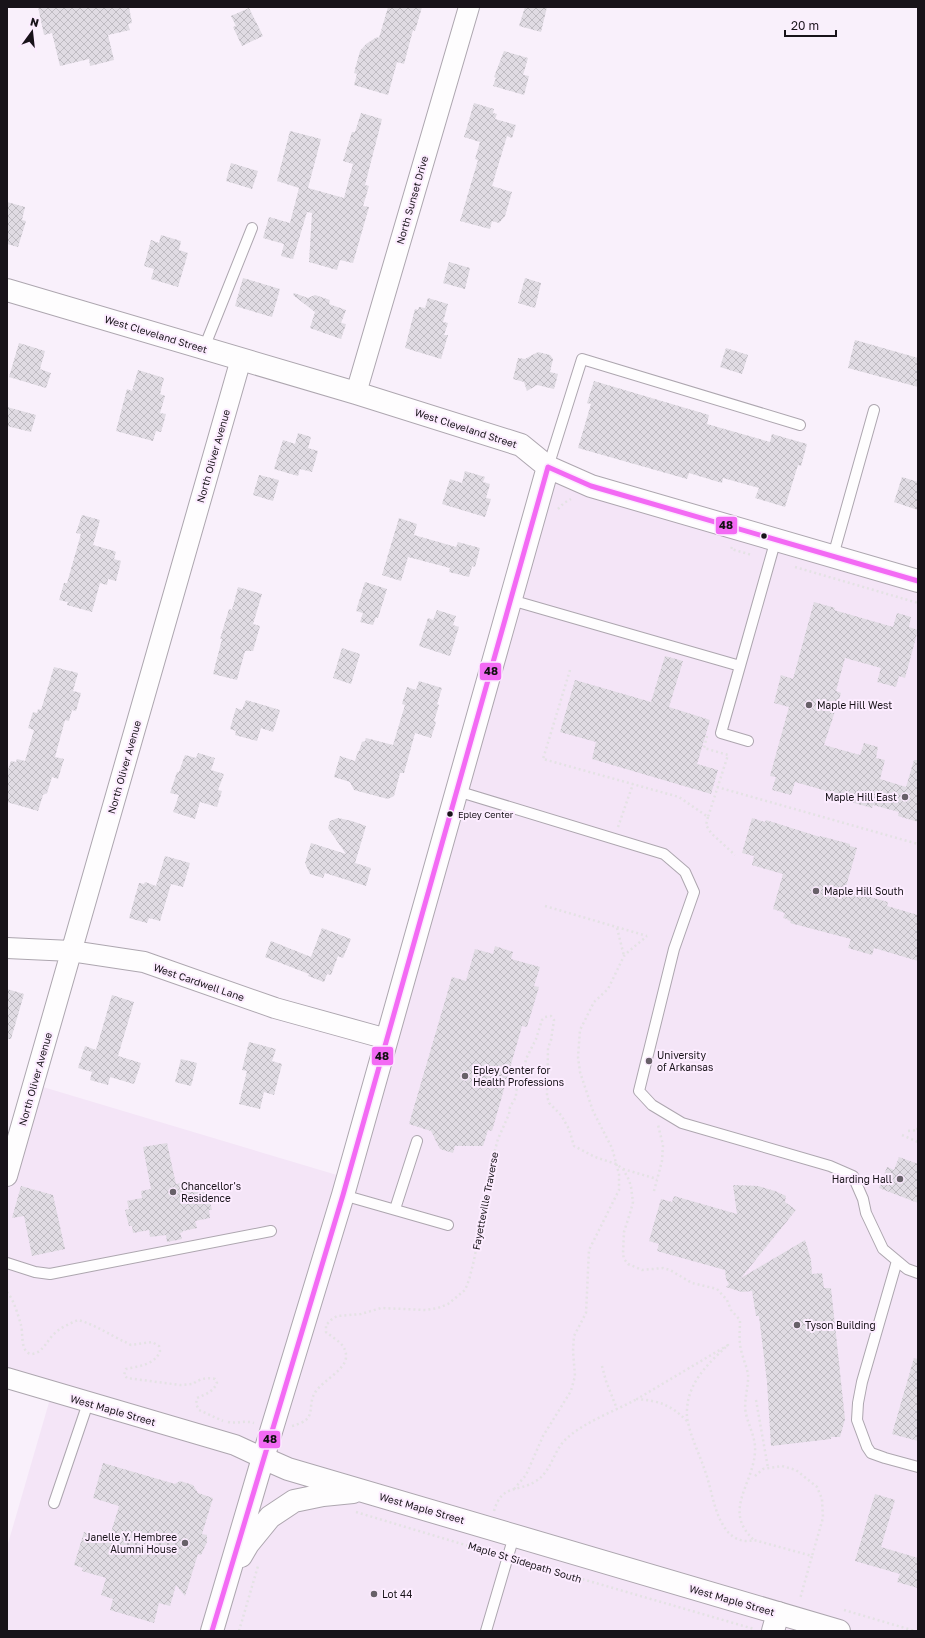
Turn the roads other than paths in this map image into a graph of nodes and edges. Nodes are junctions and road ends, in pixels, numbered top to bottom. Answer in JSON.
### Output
{"nodes":[{"id":1,"x":469,"y":7,"type":"edge"},
{"id":2,"x":252,"y":228,"type":"dead end"},
{"id":3,"x":7,"y":290,"type":"edge"},
{"id":4,"x":204,"y":348,"type":"junction"},
{"id":5,"x":240,"y":359,"type":"junction"},
{"id":6,"x":356,"y":393,"type":"junction"},
{"id":7,"x":874,"y":410,"type":"dead end"},
{"id":8,"x":800,"y":425,"type":"dead end"},
{"id":9,"x":548,"y":467,"type":"junction"},
{"id":10,"x":776,"y":539,"type":"junction"},
{"id":11,"x":833,"y":556,"type":"junction"},
{"id":12,"x":918,"y":581,"type":"edge"},
{"id":13,"x":511,"y":600,"type":"junction"},
{"id":14,"x":740,"y":666,"type":"junction"},
{"id":15,"x":748,"y":741,"type":"dead end"},
{"id":16,"x":457,"y":791,"type":"junction"},
{"id":17,"x":7,"y":948,"type":"edge"},
{"id":18,"x":71,"y":951,"type":"junction"},
{"id":19,"x":387,"y":1039,"type":"junction"},
{"id":20,"x":417,"y":1141,"type":"dead end"},
{"id":21,"x":7,"y":1176,"type":"edge"},
{"id":22,"x":343,"y":1195,"type":"junction"},
{"id":23,"x":395,"y":1209,"type":"junction"},
{"id":24,"x":448,"y":1224,"type":"dead end"},
{"id":25,"x":271,"y":1231,"type":"dead end"},
{"id":26,"x":897,"y":1261,"type":"junction"},
{"id":27,"x":7,"y":1263,"type":"edge"},
{"id":28,"x":918,"y":1273,"type":"edge"},
{"id":29,"x":7,"y":1378,"type":"edge"},
{"id":30,"x":88,"y":1402,"type":"junction"},
{"id":31,"x":263,"y":1458,"type":"junction"},
{"id":32,"x":918,"y":1467,"type":"edge"},
{"id":33,"x":364,"y":1491,"type":"junction"},
{"id":34,"x":54,"y":1503,"type":"dead end"},
{"id":35,"x":514,"y":1536,"type":"junction"},
{"id":36,"x":228,"y":1578,"type":"junction"},
{"id":37,"x":782,"y":1621,"type":"edge"},
{"id":38,"x":212,"y":1631,"type":"edge"},
{"id":39,"x":486,"y":1631,"type":"edge"},
{"id":40,"x":839,"y":1631,"type":"edge"}],
"edges":[{"from":1,"to":6,"type":"street","name":"North Sunset Drive"},
{"from":2,"to":4,"type":"lane"},
{"from":3,"to":4,"type":"street","name":"West Cleveland Street"},
{"from":4,"to":5,"type":"street","name":"West Cleveland Street"},
{"from":5,"to":6,"type":"street","name":"West Cleveland Street"},
{"from":5,"to":18,"type":"street","name":"North Oliver Avenue"},
{"from":6,"to":9,"type":"street","name":"West Cleveland Street"},
{"from":7,"to":11,"type":"lane"},
{"from":8,"to":9,"type":"lane"},
{"from":9,"to":10,"type":"street","name":"West Cleveland Street"},
{"from":9,"to":13,"type":"street"},
{"from":10,"to":11,"type":"street","name":"West Cleveland Street"},
{"from":10,"to":14,"type":"lane"},
{"from":11,"to":12,"type":"street","name":"West Cleveland Street"},
{"from":13,"to":14,"type":"lane"},
{"from":13,"to":16,"type":"street"},
{"from":14,"to":15,"type":"lane"},
{"from":16,"to":19,"type":"street"},
{"from":16,"to":26,"type":"lane"},
{"from":17,"to":18,"type":"street","name":"West Cardwell Lane"},
{"from":18,"to":19,"type":"street","name":"West Cardwell Lane"},
{"from":18,"to":21,"type":"street","name":"North Oliver Avenue"},
{"from":19,"to":22,"type":"street"},
{"from":20,"to":23,"type":"lane"},
{"from":22,"to":23,"type":"lane"},
{"from":22,"to":31,"type":"street"},
{"from":23,"to":24,"type":"lane"},
{"from":25,"to":27,"type":"lane"},
{"from":26,"to":28,"type":"lane"},
{"from":26,"to":32,"type":"lane"},
{"from":29,"to":30,"type":"street","name":"West Maple Street"},
{"from":30,"to":31,"type":"street","name":"West Maple Street"},
{"from":30,"to":34,"type":"lane"},
{"from":31,"to":33,"type":"street","name":"West Maple Street"},
{"from":31,"to":36,"type":"street"},
{"from":33,"to":35,"type":"street","name":"West Maple Street"},
{"from":33,"to":36,"type":"street"},
{"from":35,"to":37,"type":"street","name":"West Maple Street"},
{"from":35,"to":39,"type":"lane"},
{"from":36,"to":38,"type":"street"},
{"from":37,"to":40,"type":"street","name":"West Maple Street"}]}
